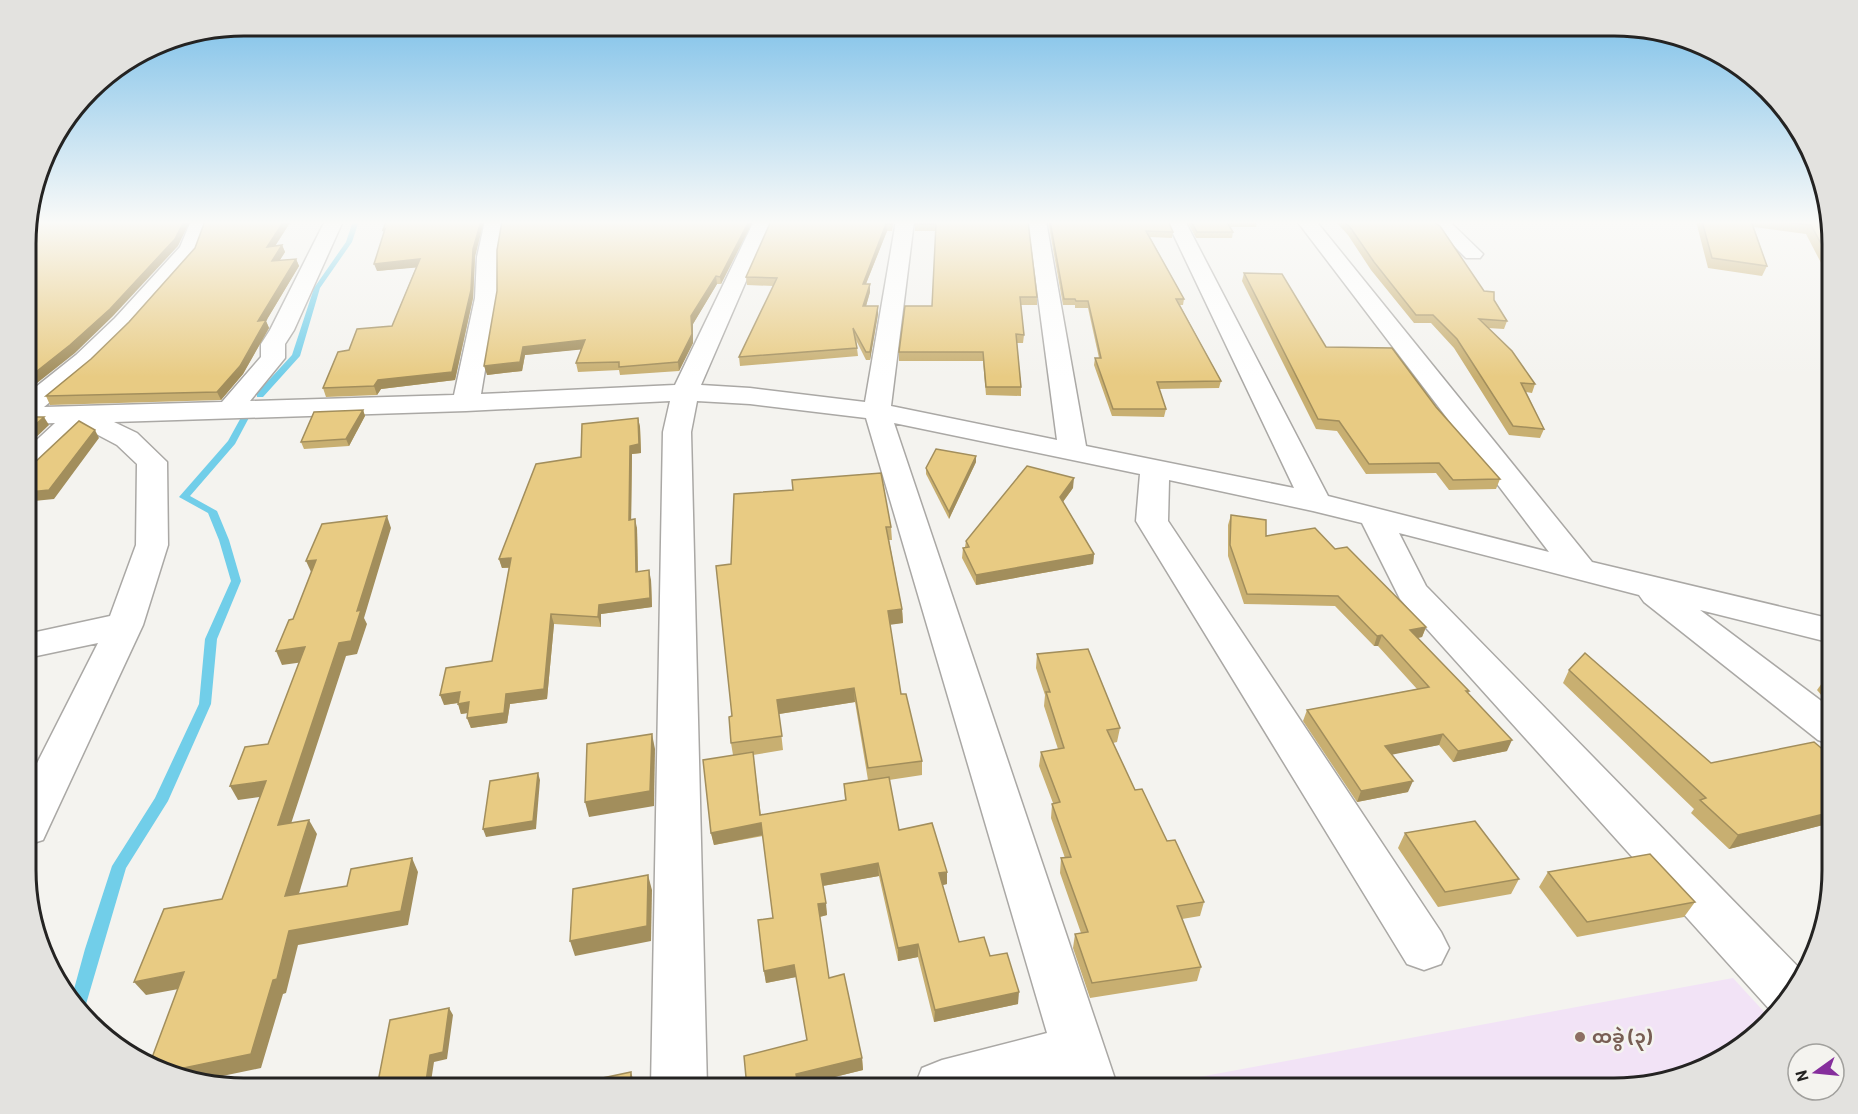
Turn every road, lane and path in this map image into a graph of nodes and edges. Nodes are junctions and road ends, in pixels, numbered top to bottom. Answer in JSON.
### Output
{"nodes":[{"id":1,"x":168,"y":273,"type":"edge"},
{"id":2,"x":309,"y":273,"type":"edge"},
{"id":3,"x":487,"y":273,"type":"edge"},
{"id":4,"x":739,"y":273,"type":"edge"},
{"id":5,"x":897,"y":273,"type":"edge"},
{"id":6,"x":1045,"y":273,"type":"edge"},
{"id":7,"x":1202,"y":273,"type":"edge"},
{"id":8,"x":1347,"y":273,"type":"edge"},
{"id":9,"x":685,"y":392,"type":"junction"},
{"id":10,"x":36,"y":401,"type":"edge"},
{"id":11,"x":466,"y":403,"type":"junction"},
{"id":12,"x":230,"y":410,"type":"junction"},
{"id":13,"x":877,"y":411,"type":"junction"},
{"id":14,"x":80,"y":415,"type":"junction"},
{"id":15,"x":36,"y":416,"type":"edge"},
{"id":16,"x":1073,"y":452,"type":"junction"},
{"id":17,"x":36,"y":457,"type":"edge"},
{"id":18,"x":1155,"y":469,"type":"junction"},
{"id":19,"x":1316,"y":502,"type":"junction"},
{"id":20,"x":1375,"y":518,"type":"junction"},
{"id":21,"x":1580,"y":570,"type":"junction"},
{"id":22,"x":1647,"y":587,"type":"junction"},
{"id":23,"x":125,"y":624,"type":"junction"},
{"id":24,"x":1822,"y":629,"type":"edge"},
{"id":25,"x":36,"y":644,"type":"edge"},
{"id":26,"x":1822,"y":722,"type":"edge"},
{"id":27,"x":36,"y":808,"type":"edge"},
{"id":28,"x":1425,"y":948,"type":"dead end"},
{"id":29,"x":1784,"y":989,"type":"edge"},
{"id":30,"x":1084,"y":1070,"type":"edge"},
{"id":31,"x":679,"y":1078,"type":"edge"},
{"id":32,"x":1021,"y":1078,"type":"edge"}],
"edges":[{"from":1,"to":10,"type":"street"},
{"from":2,"to":12,"type":"street"},
{"from":3,"to":11,"type":"street"},
{"from":4,"to":9,"type":"street"},
{"from":5,"to":13,"type":"street"},
{"from":6,"to":16,"type":"street"},
{"from":7,"to":19,"type":"street"},
{"from":8,"to":21,"type":"street"},
{"from":9,"to":11,"type":"street"},
{"from":9,"to":13,"type":"street"},
{"from":9,"to":31,"type":"street"},
{"from":11,"to":12,"type":"street"},
{"from":12,"to":14,"type":"street"},
{"from":13,"to":16,"type":"street"},
{"from":13,"to":30,"type":"street"},
{"from":14,"to":15,"type":"street"},
{"from":14,"to":17,"type":"street"},
{"from":14,"to":23,"type":"street"},
{"from":16,"to":18,"type":"street"},
{"from":18,"to":19,"type":"street"},
{"from":18,"to":28,"type":"street"},
{"from":19,"to":20,"type":"street"},
{"from":20,"to":21,"type":"street"},
{"from":20,"to":29,"type":"street"},
{"from":21,"to":22,"type":"street"},
{"from":22,"to":24,"type":"street"},
{"from":22,"to":26,"type":"street"},
{"from":23,"to":25,"type":"street"},
{"from":23,"to":27,"type":"street"},
{"from":30,"to":32,"type":"street"}]}
